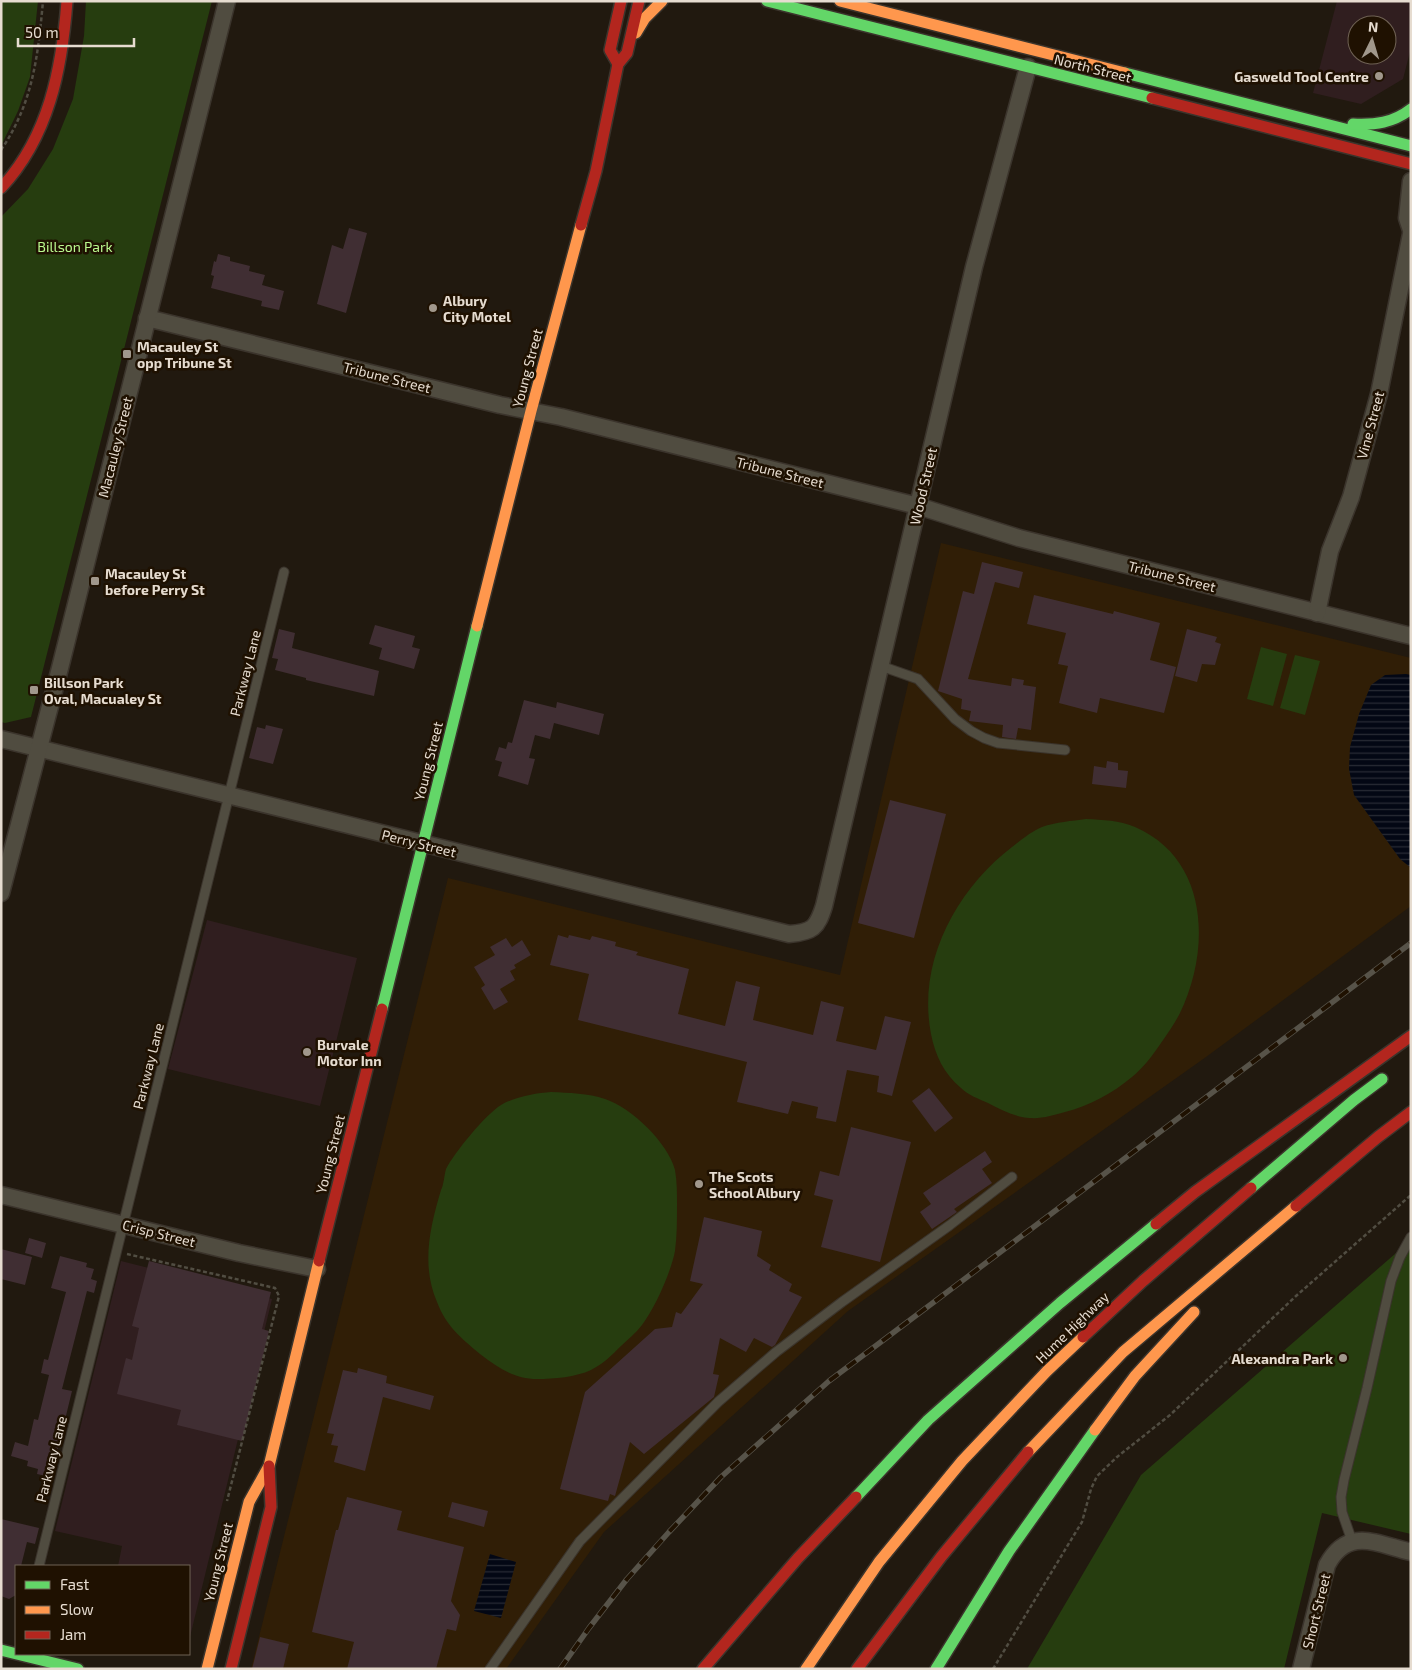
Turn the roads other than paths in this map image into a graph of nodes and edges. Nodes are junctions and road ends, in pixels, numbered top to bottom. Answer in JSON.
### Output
{"nodes":[{"id":1,"x":67,"y":1,"type":"edge"},
{"id":2,"x":227,"y":1,"type":"edge"},
{"id":3,"x":621,"y":1,"type":"edge"},
{"id":4,"x":639,"y":1,"type":"edge"},
{"id":5,"x":662,"y":1,"type":"edge"},
{"id":6,"x":767,"y":1,"type":"edge"},
{"id":7,"x":840,"y":1,"type":"edge"},
{"id":8,"x":627,"y":53,"type":"junction"},
{"id":9,"x":618,"y":64,"type":"junction"},
{"id":10,"x":1028,"y":67,"type":"junction"},
{"id":11,"x":1411,"y":109,"type":"edge"},
{"id":12,"x":1299,"y":116,"type":"junction"},
{"id":13,"x":1411,"y":146,"type":"edge"},
{"id":14,"x":1411,"y":164,"type":"edge"},
{"id":15,"x":1411,"y":181,"type":"edge"},
{"id":16,"x":1,"y":188,"type":"edge"},
{"id":17,"x":1411,"y":230,"type":"edge"},
{"id":18,"x":1411,"y":234,"type":"edge"},
{"id":19,"x":147,"y":318,"type":"junction"},
{"id":20,"x":531,"y":410,"type":"junction"},
{"id":21,"x":918,"y":506,"type":"junction"},
{"id":22,"x":284,"y":572,"type":"dead end"},
{"id":23,"x":1318,"y":613,"type":"junction"},
{"id":24,"x":1411,"y":636,"type":"edge"},
{"id":25,"x":880,"y":666,"type":"junction"},
{"id":26,"x":1,"y":739,"type":"edge"},
{"id":27,"x":38,"y":748,"type":"junction"},
{"id":28,"x":1065,"y":750,"type":"dead end"},
{"id":29,"x":229,"y":796,"type":"junction"},
{"id":30,"x":424,"y":843,"type":"junction"},
{"id":31,"x":1,"y":892,"type":"edge"},
{"id":32,"x":824,"y":906,"type":"joint"},
{"id":33,"x":1411,"y":1036,"type":"edge"},
{"id":34,"x":1389,"y":1073,"type":"dead end"},
{"id":35,"x":1411,"y":1112,"type":"edge"},
{"id":36,"x":1012,"y":1177,"type":"dead end"},
{"id":37,"x":1,"y":1195,"type":"edge"},
{"id":38,"x":1282,"y":1218,"type":"junction"},
{"id":39,"x":122,"y":1224,"type":"junction"},
{"id":40,"x":1411,"y":1237,"type":"edge"},
{"id":41,"x":316,"y":1269,"type":"junction"},
{"id":42,"x":1215,"y":1289,"type":"dead end"},
{"id":43,"x":1201,"y":1304,"type":"dead end"},
{"id":44,"x":269,"y":1466,"type":"junction"},
{"id":45,"x":1352,"y":1542,"type":"junction"},
{"id":46,"x":1411,"y":1552,"type":"edge"},
{"id":47,"x":39,"y":1565,"type":"edge"},
{"id":48,"x":1,"y":1650,"type":"edge"},
{"id":49,"x":16,"y":1657,"type":"edge"},
{"id":50,"x":78,"y":1669,"type":"edge"},
{"id":51,"x":207,"y":1669,"type":"edge"},
{"id":52,"x":231,"y":1669,"type":"edge"},
{"id":53,"x":490,"y":1669,"type":"edge"},
{"id":54,"x":703,"y":1669,"type":"edge"},
{"id":55,"x":806,"y":1669,"type":"edge"},
{"id":56,"x":857,"y":1669,"type":"edge"},
{"id":57,"x":936,"y":1669,"type":"edge"},
{"id":58,"x":1301,"y":1669,"type":"edge"}],
"edges":[{"from":1,"to":16,"type":"main road"},
{"from":2,"to":19,"type":"street","name":"Macauley Street"},
{"from":3,"to":9,"type":"main road","name":"Young Street"},
{"from":4,"to":8,"type":"main road","name":"Young Street"},
{"from":5,"to":8,"type":"main road"},
{"from":6,"to":10,"type":"main road","name":"North Street"},
{"from":7,"to":12,"type":"main road","name":"North Street"},
{"from":8,"to":9,"type":"main road","name":"Young Street"},
{"from":9,"to":20,"type":"main road","name":"Young Street"},
{"from":10,"to":14,"type":"main road","name":"North Street"},
{"from":10,"to":21,"type":"street","name":"Wood Street"},
{"from":11,"to":12,"type":"main road"},
{"from":12,"to":13,"type":"main road","name":"North Street"},
{"from":15,"to":17,"type":"street"},
{"from":18,"to":23,"type":"street","name":"Vine Street"},
{"from":19,"to":20,"type":"street","name":"Tribune Street"},
{"from":19,"to":27,"type":"street","name":"Macauley Street"},
{"from":20,"to":21,"type":"street","name":"Tribune Street"},
{"from":20,"to":30,"type":"main road","name":"Young Street"},
{"from":21,"to":23,"type":"street","name":"Tribune Street"},
{"from":21,"to":25,"type":"street","name":"Wood Street"},
{"from":22,"to":29,"type":"lane","name":"Parkway Lane"},
{"from":23,"to":24,"type":"street","name":"Tribune Street"},
{"from":25,"to":28,"type":"lane"},
{"from":25,"to":32,"type":"street","name":"Wood Street"},
{"from":26,"to":27,"type":"street","name":"Perry Street"},
{"from":27,"to":29,"type":"street","name":"Perry Street"},
{"from":27,"to":31,"type":"street","name":"Macauley Street"},
{"from":29,"to":30,"type":"street","name":"Perry Street"},
{"from":29,"to":39,"type":"lane","name":"Parkway Lane"},
{"from":30,"to":32,"type":"street","name":"Perry Street"},
{"from":30,"to":41,"type":"main road","name":"Young Street"},
{"from":33,"to":54,"type":"main road"},
{"from":34,"to":55,"type":"main road","name":"Hume Highway"},
{"from":35,"to":38,"type":"main road"},
{"from":36,"to":53,"type":"lane"},
{"from":37,"to":39,"type":"street","name":"Crisp Street"},
{"from":38,"to":42,"type":"main road"},
{"from":38,"to":56,"type":"main road"},
{"from":39,"to":41,"type":"street","name":"Crisp Street"},
{"from":39,"to":47,"type":"lane","name":"Parkway Lane"},
{"from":40,"to":45,"type":"lane"},
{"from":41,"to":44,"type":"main road","name":"Young Street"},
{"from":43,"to":57,"type":"main road"},
{"from":44,"to":51,"type":"main road","name":"Young Street"},
{"from":44,"to":52,"type":"main road","name":"Young Street"},
{"from":45,"to":46,"type":"street"},
{"from":45,"to":58,"type":"street","name":"Short Street"},
{"from":48,"to":49,"type":"main road"},
{"from":49,"to":50,"type":"main road"}]}
